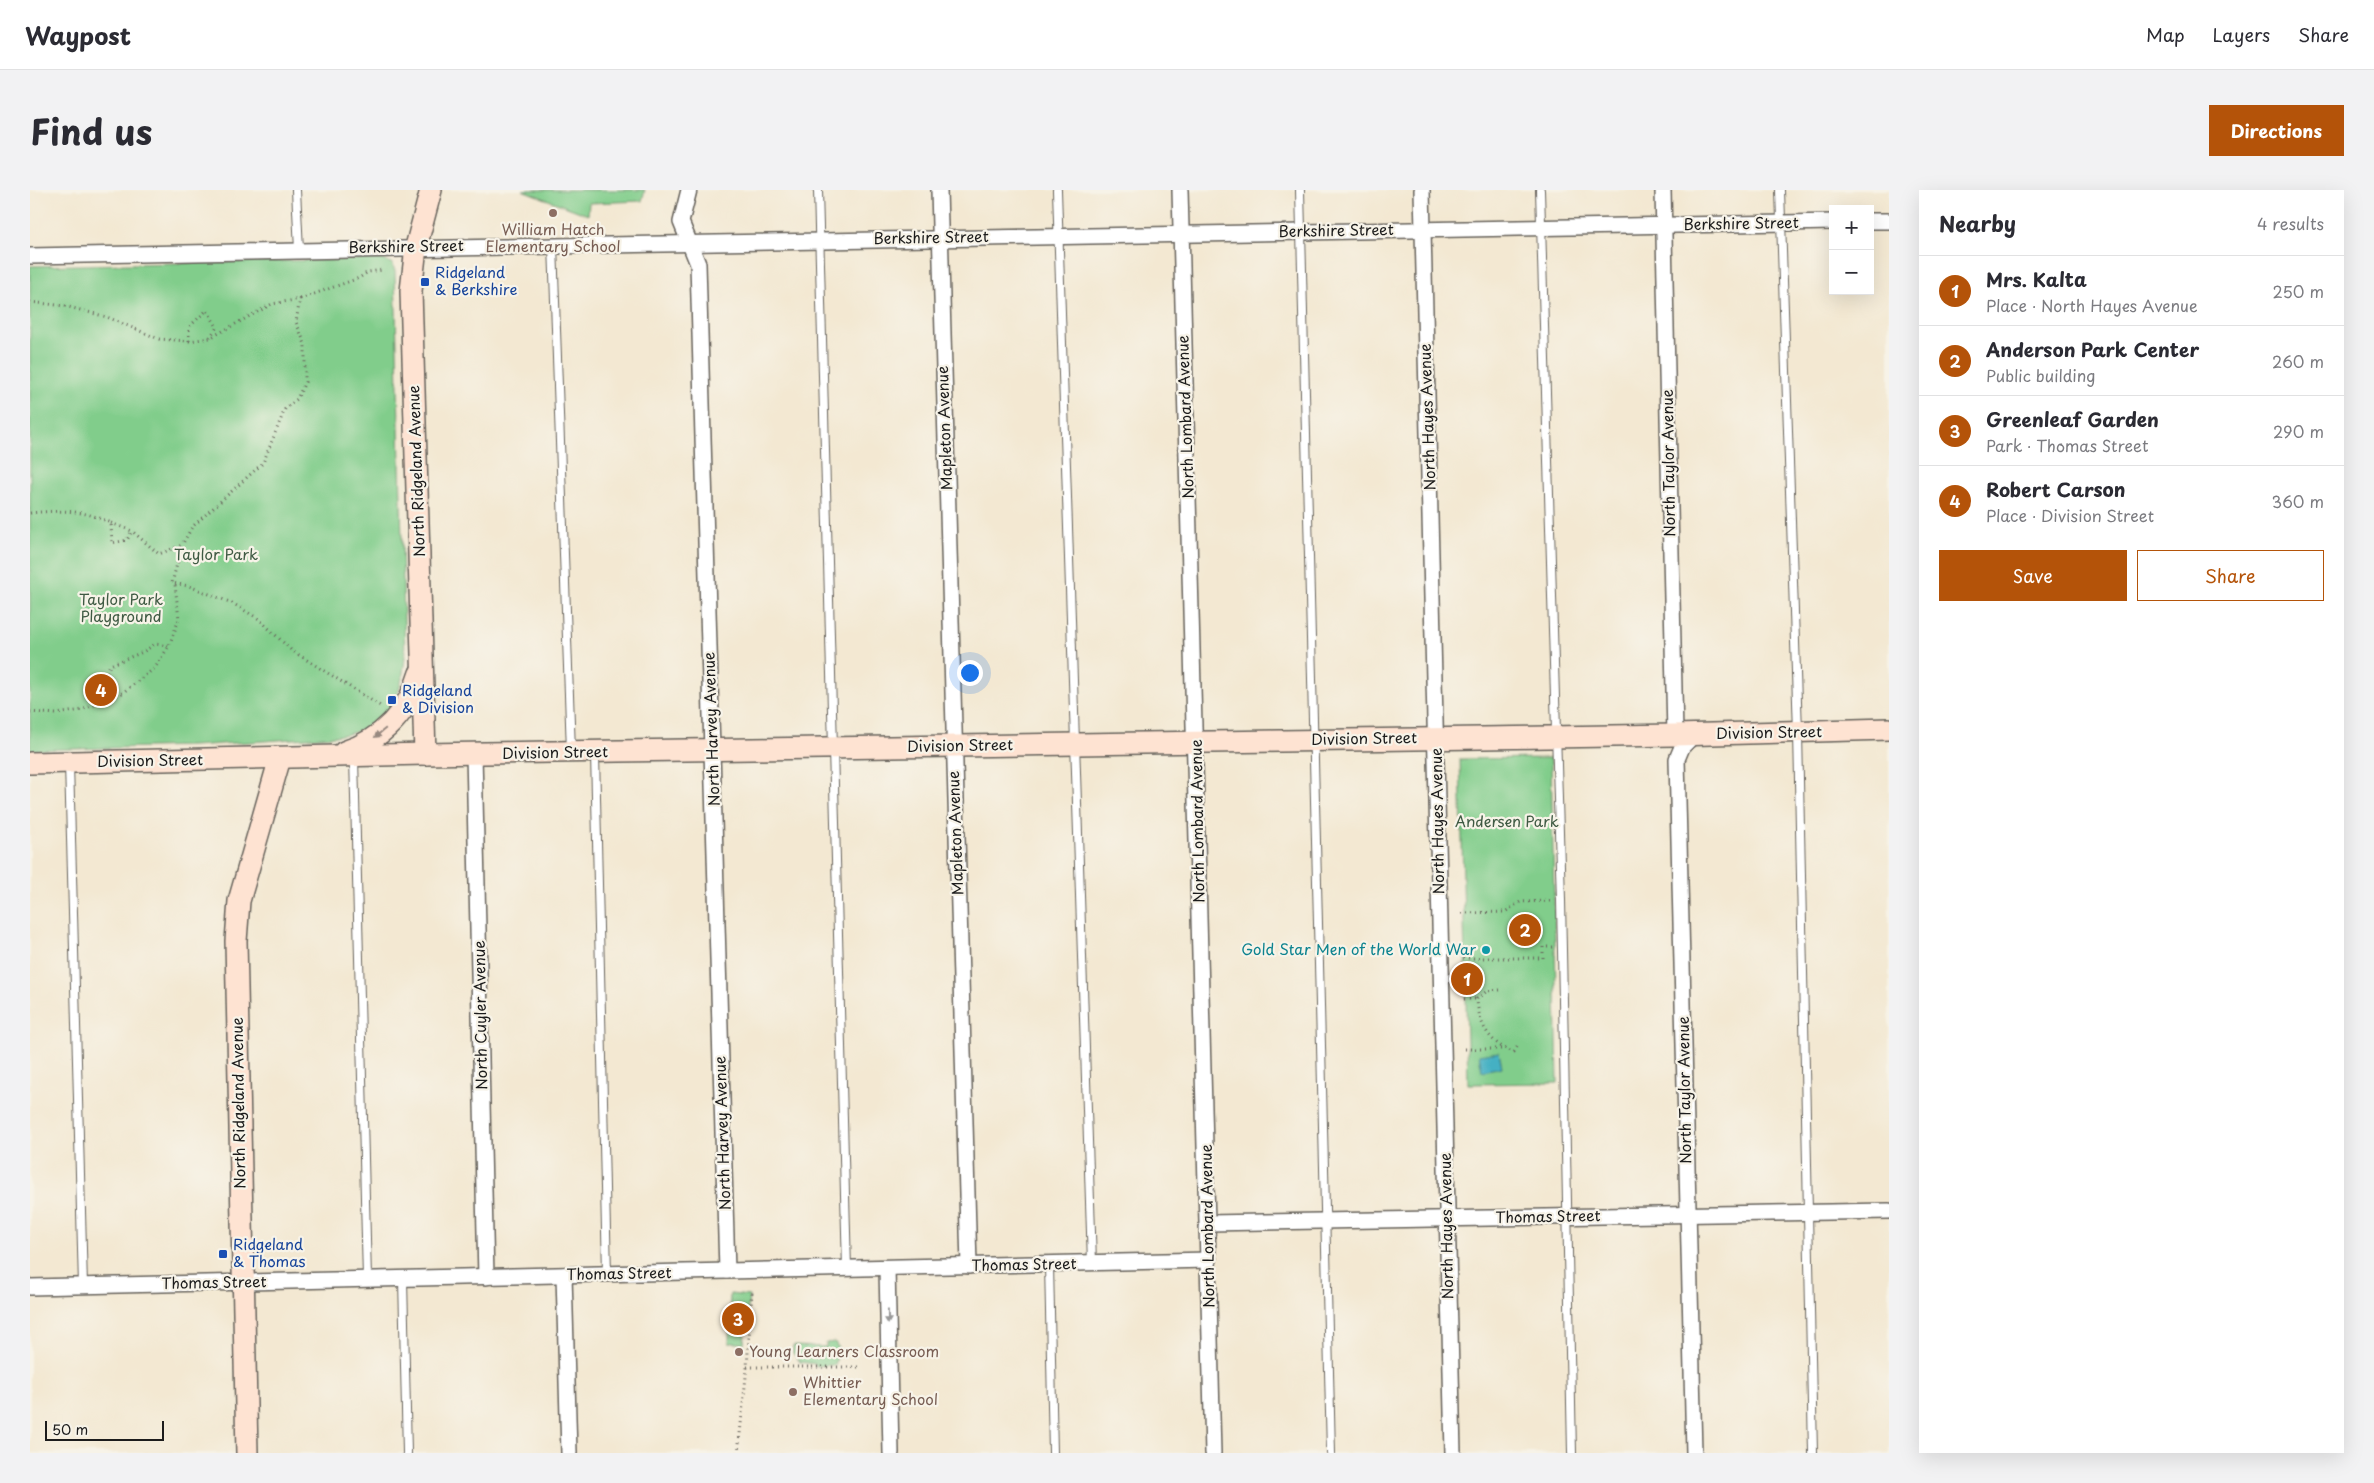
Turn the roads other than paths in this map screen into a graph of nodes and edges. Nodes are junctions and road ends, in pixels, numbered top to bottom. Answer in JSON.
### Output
{"nodes":[{"id":1,"x":296,"y":190,"type":"edge"},
{"id":2,"x":431,"y":190,"type":"edge"},
{"id":3,"x":690,"y":190,"type":"edge"},
{"id":4,"x":818,"y":190,"type":"edge"},
{"id":5,"x":939,"y":190,"type":"edge"},
{"id":6,"x":1057,"y":190,"type":"edge"},
{"id":7,"x":1180,"y":190,"type":"edge"},
{"id":8,"x":1300,"y":190,"type":"edge"},
{"id":9,"x":1422,"y":190,"type":"edge"},
{"id":10,"x":1540,"y":190,"type":"edge"},
{"id":11,"x":1663,"y":190,"type":"edge"},
{"id":12,"x":1780,"y":190,"type":"edge"},
{"id":13,"x":1874,"y":221,"type":"edge"},
{"id":14,"x":1889,"y":221,"type":"edge"},
{"id":15,"x":1829,"y":222,"type":"edge"},
{"id":16,"x":1781,"y":223,"type":"junction"},
{"id":17,"x":1664,"y":225,"type":"junction"},
{"id":18,"x":1540,"y":227,"type":"junction"},
{"id":19,"x":1423,"y":229,"type":"junction"},
{"id":20,"x":1301,"y":231,"type":"junction"},
{"id":21,"x":1181,"y":234,"type":"junction"},
{"id":22,"x":1058,"y":236,"type":"junction"},
{"id":23,"x":940,"y":238,"type":"junction"},
{"id":24,"x":819,"y":240,"type":"junction"},
{"id":25,"x":690,"y":242,"type":"junction"},
{"id":26,"x":553,"y":245,"type":"junction"},
{"id":27,"x":416,"y":247,"type":"junction"},
{"id":28,"x":299,"y":250,"type":"junction"},
{"id":29,"x":30,"y":256,"type":"edge"},
{"id":30,"x":423,"y":663,"type":"junction"},
{"id":31,"x":1889,"y":729,"type":"edge"},
{"id":32,"x":1798,"y":732,"type":"junction"},
{"id":33,"x":1685,"y":735,"type":"junction"},
{"id":34,"x":1555,"y":736,"type":"junction"},
{"id":35,"x":1436,"y":738,"type":"junction"},
{"id":36,"x":1314,"y":740,"type":"junction"},
{"id":37,"x":1196,"y":742,"type":"junction"},
{"id":38,"x":1075,"y":744,"type":"junction"},
{"id":39,"x":954,"y":747,"type":"junction"},
{"id":40,"x":833,"y":749,"type":"junction"},
{"id":41,"x":713,"y":751,"type":"junction"},
{"id":42,"x":572,"y":752,"type":"junction"},
{"id":43,"x":595,"y":752,"type":"junction"},
{"id":44,"x":426,"y":754,"type":"junction"},
{"id":45,"x":474,"y":754,"type":"junction"},
{"id":46,"x":354,"y":756,"type":"junction"},
{"id":47,"x":328,"y":757,"type":"junction"},
{"id":48,"x":280,"y":758,"type":"junction"},
{"id":49,"x":69,"y":762,"type":"junction"},
{"id":50,"x":30,"y":763,"type":"edge"},
{"id":51,"x":1889,"y":1211,"type":"edge"},
{"id":52,"x":1807,"y":1212,"type":"junction"},
{"id":53,"x":1689,"y":1215,"type":"junction"},
{"id":54,"x":1567,"y":1217,"type":"junction"},
{"id":55,"x":1447,"y":1219,"type":"junction"},
{"id":56,"x":1325,"y":1221,"type":"junction"},
{"id":57,"x":1208,"y":1223,"type":"junction"},
{"id":58,"x":1209,"y":1260,"type":"junction"},
{"id":59,"x":1092,"y":1263,"type":"junction"},
{"id":60,"x":1049,"y":1264,"type":"junction"},
{"id":61,"x":969,"y":1266,"type":"junction"},
{"id":62,"x":887,"y":1268,"type":"junction"},
{"id":63,"x":847,"y":1269,"type":"junction"},
{"id":64,"x":727,"y":1271,"type":"junction"},
{"id":65,"x":608,"y":1274,"type":"junction"},
{"id":66,"x":564,"y":1275,"type":"junction"},
{"id":67,"x":486,"y":1277,"type":"junction"},
{"id":68,"x":367,"y":1279,"type":"junction"},
{"id":69,"x":403,"y":1279,"type":"junction"},
{"id":70,"x":243,"y":1282,"type":"junction"},
{"id":71,"x":83,"y":1286,"type":"junction"},
{"id":72,"x":30,"y":1287,"type":"edge"},
{"id":73,"x":247,"y":1453,"type":"edge"},
{"id":74,"x":408,"y":1453,"type":"edge"},
{"id":75,"x":569,"y":1453,"type":"edge"},
{"id":76,"x":891,"y":1453,"type":"edge"},
{"id":77,"x":1053,"y":1453,"type":"edge"},
{"id":78,"x":1213,"y":1453,"type":"edge"},
{"id":79,"x":1331,"y":1453,"type":"edge"},
{"id":80,"x":1452,"y":1453,"type":"edge"},
{"id":81,"x":1572,"y":1453,"type":"edge"},
{"id":82,"x":1694,"y":1453,"type":"edge"},
{"id":83,"x":1813,"y":1453,"type":"edge"}],
"edges":[{"from":1,"to":28,"type":"lane"},
{"from":2,"to":27,"type":"street","name":"North Ridgeland Avenue"},
{"from":3,"to":25,"type":"street","name":"North Harvey Avenue"},
{"from":4,"to":24,"type":"lane"},
{"from":5,"to":23,"type":"street","name":"Mapleton Avenue"},
{"from":6,"to":22,"type":"lane"},
{"from":7,"to":21,"type":"street","name":"North Lombard Avenue"},
{"from":8,"to":20,"type":"lane"},
{"from":9,"to":19,"type":"street","name":"North Hayes Avenue"},
{"from":10,"to":18,"type":"lane"},
{"from":11,"to":17,"type":"street","name":"North Taylor Avenue"},
{"from":12,"to":16,"type":"lane"},
{"from":13,"to":14,"type":"street"},
{"from":15,"to":16,"type":"street","name":"Berkshire Street"},
{"from":16,"to":17,"type":"street","name":"Berkshire Street"},
{"from":16,"to":32,"type":"lane"},
{"from":17,"to":18,"type":"street","name":"Berkshire Street"},
{"from":17,"to":33,"type":"street","name":"North Taylor Avenue"},
{"from":18,"to":19,"type":"street","name":"Berkshire Street"},
{"from":18,"to":34,"type":"lane"},
{"from":19,"to":20,"type":"street","name":"Berkshire Street"},
{"from":19,"to":35,"type":"street","name":"North Hayes Avenue"},
{"from":20,"to":21,"type":"street","name":"Berkshire Street"},
{"from":20,"to":36,"type":"lane"},
{"from":21,"to":22,"type":"street","name":"Berkshire Street"},
{"from":21,"to":37,"type":"street","name":"North Lombard Avenue"},
{"from":22,"to":23,"type":"street","name":"Berkshire Street"},
{"from":22,"to":38,"type":"lane"},
{"from":23,"to":24,"type":"street","name":"Berkshire Street"},
{"from":23,"to":39,"type":"street","name":"Mapleton Avenue"},
{"from":24,"to":25,"type":"street","name":"Berkshire Street"},
{"from":24,"to":40,"type":"lane"},
{"from":25,"to":26,"type":"street","name":"Berkshire Street"},
{"from":25,"to":41,"type":"street","name":"North Harvey Avenue"},
{"from":26,"to":27,"type":"street","name":"Berkshire Street"},
{"from":26,"to":42,"type":"lane"},
{"from":27,"to":28,"type":"street","name":"Berkshire Street"},
{"from":27,"to":30,"type":"street","name":"North Ridgeland Avenue"},
{"from":28,"to":29,"type":"street","name":"Berkshire Street"},
{"from":30,"to":44,"type":"street","name":"North Ridgeland Avenue"},
{"from":30,"to":47,"type":"street","one_way":true},
{"from":31,"to":32,"type":"street","name":"Division Street"},
{"from":32,"to":33,"type":"street","name":"Division Street"},
{"from":32,"to":52,"type":"lane"},
{"from":33,"to":34,"type":"street","name":"Division Street"},
{"from":33,"to":53,"type":"street","name":"North Taylor Avenue"},
{"from":34,"to":35,"type":"street","name":"Division Street"},
{"from":34,"to":54,"type":"lane"},
{"from":35,"to":36,"type":"street","name":"Division Street"},
{"from":35,"to":55,"type":"street","name":"North Hayes Avenue"},
{"from":36,"to":37,"type":"street","name":"Division Street"},
{"from":36,"to":56,"type":"lane"},
{"from":37,"to":38,"type":"street","name":"Division Street"},
{"from":37,"to":57,"type":"street","name":"North Lombard Avenue"},
{"from":38,"to":39,"type":"street","name":"Division Street"},
{"from":38,"to":59,"type":"lane"},
{"from":39,"to":40,"type":"street","name":"Division Street"},
{"from":39,"to":61,"type":"street","name":"Mapleton Avenue"},
{"from":40,"to":41,"type":"street","name":"Division Street"},
{"from":40,"to":63,"type":"lane"},
{"from":41,"to":43,"type":"street","name":"Division Street"},
{"from":41,"to":64,"type":"street","name":"North Harvey Avenue"},
{"from":42,"to":43,"type":"street","name":"Division Street"},
{"from":42,"to":45,"type":"street","name":"Division Street"},
{"from":43,"to":65,"type":"lane"},
{"from":44,"to":45,"type":"street","name":"Division Street"},
{"from":44,"to":46,"type":"street","name":"Division Street"},
{"from":45,"to":67,"type":"street","name":"North Cuyler Avenue"},
{"from":46,"to":47,"type":"street","name":"Division Street"},
{"from":46,"to":68,"type":"lane"},
{"from":47,"to":48,"type":"street","name":"Division Street"},
{"from":48,"to":49,"type":"street","name":"Division Street"},
{"from":48,"to":70,"type":"street","name":"North Ridgeland Avenue"},
{"from":49,"to":50,"type":"street","name":"Division Street"},
{"from":49,"to":71,"type":"lane"},
{"from":51,"to":52,"type":"street","name":"Thomas Street"},
{"from":52,"to":53,"type":"street","name":"Thomas Street"},
{"from":52,"to":83,"type":"lane"},
{"from":53,"to":54,"type":"street","name":"Thomas Street"},
{"from":53,"to":82,"type":"street","name":"North Taylor Avenue"},
{"from":54,"to":55,"type":"street","name":"Thomas Street"},
{"from":54,"to":81,"type":"lane"},
{"from":55,"to":56,"type":"street","name":"Thomas Street"},
{"from":55,"to":80,"type":"street","name":"North Hayes Avenue"},
{"from":56,"to":57,"type":"street","name":"Thomas Street"},
{"from":56,"to":79,"type":"lane"},
{"from":57,"to":58,"type":"street","name":"North Lombard Avenue"},
{"from":58,"to":59,"type":"street","name":"Thomas Street"},
{"from":58,"to":78,"type":"street","name":"North Lombard Avenue"},
{"from":59,"to":60,"type":"street","name":"Thomas Street"},
{"from":60,"to":61,"type":"street","name":"Thomas Street"},
{"from":60,"to":77,"type":"lane"},
{"from":61,"to":62,"type":"street","name":"Thomas Street"},
{"from":62,"to":63,"type":"street","name":"Thomas Street"},
{"from":62,"to":76,"type":"street","one_way":true},
{"from":63,"to":64,"type":"street","name":"Thomas Street"},
{"from":64,"to":65,"type":"street","name":"Thomas Street"},
{"from":65,"to":66,"type":"street","name":"Thomas Street"},
{"from":66,"to":67,"type":"street","name":"Thomas Street"},
{"from":66,"to":75,"type":"street"},
{"from":67,"to":69,"type":"street","name":"Thomas Street"},
{"from":68,"to":69,"type":"street","name":"Thomas Street"},
{"from":68,"to":70,"type":"street","name":"Thomas Street"},
{"from":69,"to":74,"type":"lane"},
{"from":70,"to":71,"type":"street","name":"Thomas Street"},
{"from":70,"to":73,"type":"street","name":"North Ridgeland Avenue"},
{"from":71,"to":72,"type":"street","name":"Thomas Street"}]}
